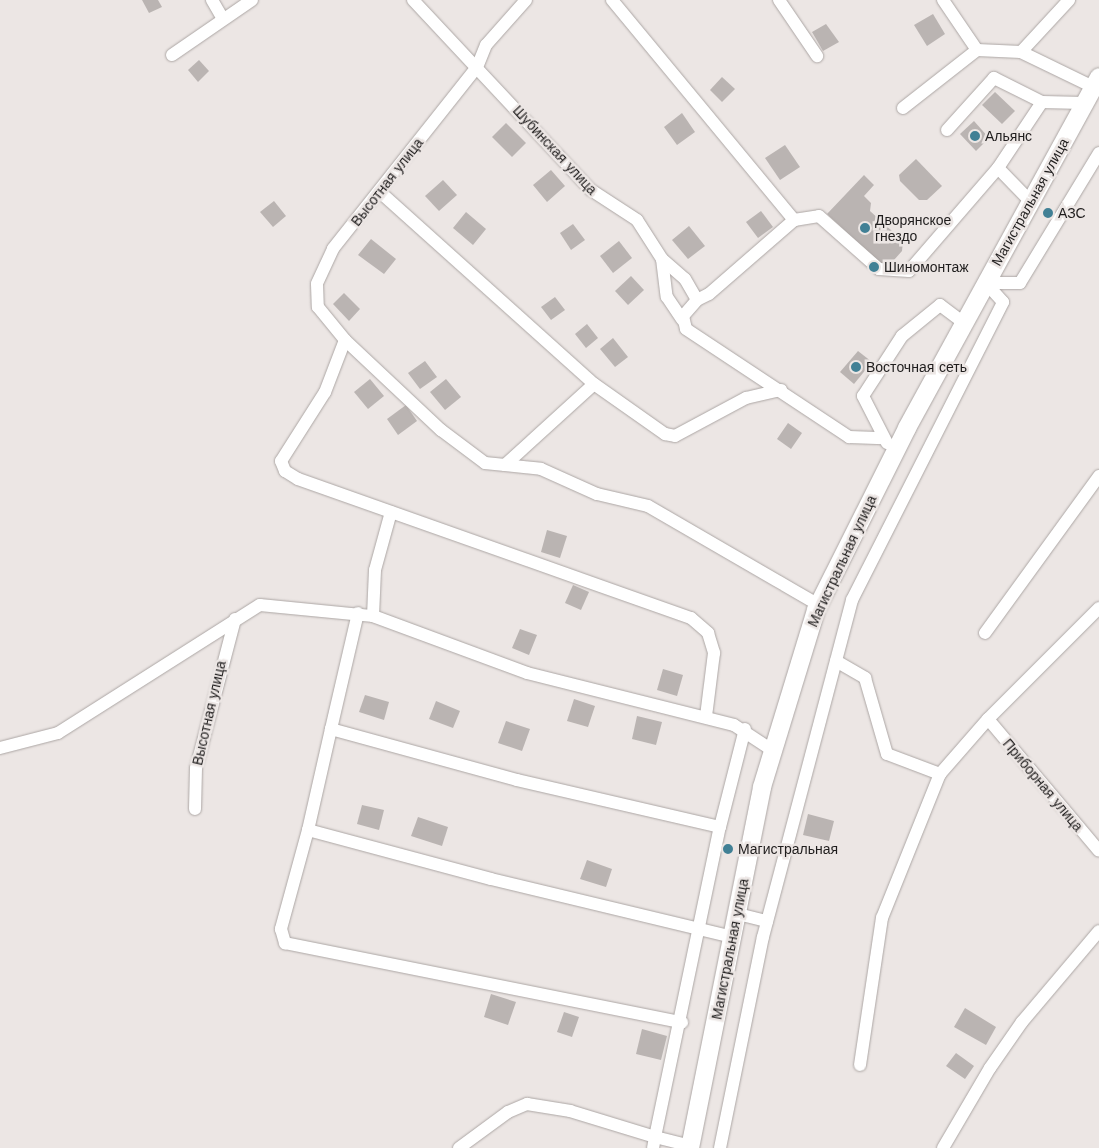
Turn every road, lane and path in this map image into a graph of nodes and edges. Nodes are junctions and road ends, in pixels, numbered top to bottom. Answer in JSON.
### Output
{"nodes":[{"id":1,"x":212,"y":0,"type":"edge"},
{"id":2,"x":252,"y":0,"type":"edge"},
{"id":3,"x":413,"y":0,"type":"edge"},
{"id":4,"x":526,"y":0,"type":"edge"},
{"id":5,"x":612,"y":0,"type":"edge"},
{"id":6,"x":779,"y":0,"type":"edge"},
{"id":7,"x":943,"y":0,"type":"edge"},
{"id":8,"x":1069,"y":0,"type":"edge"},
{"id":9,"x":223,"y":19,"type":"junction"},
{"id":10,"x":977,"y":50,"type":"junction"},
{"id":11,"x":1021,"y":52,"type":"junction"},
{"id":12,"x":172,"y":54,"type":"dead end"},
{"id":13,"x":817,"y":56,"type":"dead end"},
{"id":14,"x":477,"y":67,"type":"junction"},
{"id":15,"x":1096,"y":82,"type":"edge"},
{"id":16,"x":1042,"y":102,"type":"junction"},
{"id":17,"x":1084,"y":103,"type":"junction"},
{"id":18,"x":904,"y":108,"type":"dead end"},
{"id":19,"x":947,"y":130,"type":"dead end"},
{"id":20,"x":1099,"y":152,"type":"edge"},
{"id":21,"x":998,"y":168,"type":"junction"},
{"id":22,"x":380,"y":192,"type":"junction"},
{"id":23,"x":1030,"y":202,"type":"junction"},
{"id":24,"x":794,"y":220,"type":"junction"},
{"id":25,"x":662,"y":259,"type":"junction"},
{"id":26,"x":986,"y":283,"type":"junction"},
{"id":27,"x":697,"y":300,"type":"junction"},
{"id":28,"x":682,"y":319,"type":"junction"},
{"id":29,"x":964,"y":323,"type":"junction"},
{"id":30,"x":345,"y":340,"type":"junction"},
{"id":31,"x":594,"y":384,"type":"junction"},
{"id":32,"x":781,"y":390,"type":"junction"},
{"id":33,"x":884,"y":438,"type":"junction"},
{"id":34,"x":894,"y":454,"type":"junction"},
{"id":35,"x":505,"y":465,"type":"junction"},
{"id":36,"x":1099,"y":476,"type":"edge"},
{"id":37,"x":391,"y":512,"type":"junction"},
{"id":38,"x":819,"y":605,"type":"junction"},
{"id":39,"x":1099,"y":608,"type":"edge"},
{"id":40,"x":358,"y":613,"type":"junction"},
{"id":41,"x":373,"y":616,"type":"junction"},
{"id":42,"x":235,"y":619,"type":"junction"},
{"id":43,"x":985,"y":633,"type":"dead end"},
{"id":44,"x":836,"y":661,"type":"junction"},
{"id":45,"x":706,"y":716,"type":"junction"},
{"id":46,"x":988,"y":719,"type":"junction"},
{"id":47,"x":331,"y":729,"type":"junction"},
{"id":48,"x":745,"y":730,"type":"junction"},
{"id":49,"x":0,"y":748,"type":"edge"},
{"id":50,"x":772,"y":750,"type":"junction"},
{"id":51,"x":940,"y":774,"type":"junction"},
{"id":52,"x":195,"y":809,"type":"dead end"},
{"id":53,"x":720,"y":826,"type":"junction"},
{"id":54,"x":308,"y":830,"type":"junction"},
{"id":55,"x":1099,"y":851,"type":"edge"},
{"id":56,"x":738,"y":914,"type":"junction"},
{"id":57,"x":767,"y":921,"type":"junction"},
{"id":58,"x":699,"y":929,"type":"junction"},
{"id":59,"x":1099,"y":932,"type":"edge"},
{"id":60,"x":733,"y":937,"type":"junction"},
{"id":61,"x":682,"y":1022,"type":"junction"},
{"id":62,"x":860,"y":1064,"type":"dead end"},
{"id":63,"x":654,"y":1142,"type":"edge"},
{"id":64,"x":691,"y":1147,"type":"edge"},
{"id":65,"x":458,"y":1148,"type":"edge"},
{"id":66,"x":720,"y":1148,"type":"edge"},
{"id":67,"x":943,"y":1148,"type":"edge"}],
"edges":[{"from":1,"to":9,"type":"street"},
{"from":2,"to":9,"type":"street"},
{"from":3,"to":14,"type":"street","name":"Шубинская улица"},
{"from":4,"to":14,"type":"street","name":"Высотная улица"},
{"from":5,"to":24,"type":"street"},
{"from":6,"to":13,"type":"street"},
{"from":7,"to":10,"type":"street"},
{"from":8,"to":11,"type":"street"},
{"from":9,"to":12,"type":"street"},
{"from":10,"to":11,"type":"street"},
{"from":10,"to":18,"type":"street"},
{"from":11,"to":15,"type":"street"},
{"from":14,"to":22,"type":"street","name":"Высотная улица"},
{"from":14,"to":25,"type":"street","name":"Шубинская улица"},
{"from":15,"to":17,"type":"highway","name":"Магистральная улица"},
{"from":16,"to":17,"type":"street"},
{"from":16,"to":19,"type":"street"},
{"from":16,"to":21,"type":"street"},
{"from":17,"to":23,"type":"highway","name":"Магистральная улица"},
{"from":20,"to":26,"type":"street"},
{"from":21,"to":23,"type":"street"},
{"from":21,"to":24,"type":"street"},
{"from":22,"to":30,"type":"street","name":"Высотная улица"},
{"from":22,"to":31,"type":"street"},
{"from":23,"to":26,"type":"highway","name":"Магистральная улица"},
{"from":24,"to":27,"type":"street"},
{"from":25,"to":27,"type":"street","name":"Шубинская улица"},
{"from":25,"to":28,"type":"street"},
{"from":26,"to":29,"type":"highway","name":"Магистральная улица"},
{"from":26,"to":44,"type":"street"},
{"from":27,"to":28,"type":"street"},
{"from":28,"to":32,"type":"street"},
{"from":29,"to":33,"type":"street"},
{"from":29,"to":34,"type":"highway","name":"Магистральная улица"},
{"from":30,"to":35,"type":"street"},
{"from":30,"to":37,"type":"street"},
{"from":31,"to":32,"type":"street"},
{"from":31,"to":35,"type":"street"},
{"from":32,"to":33,"type":"street"},
{"from":33,"to":34,"type":"street"},
{"from":34,"to":38,"type":"highway","name":"Магистральная улица"},
{"from":35,"to":38,"type":"street"},
{"from":36,"to":43,"type":"street"},
{"from":37,"to":41,"type":"street"},
{"from":37,"to":45,"type":"street"},
{"from":38,"to":50,"type":"highway","name":"Магистральная улица"},
{"from":39,"to":46,"type":"street"},
{"from":40,"to":41,"type":"street"},
{"from":40,"to":42,"type":"street"},
{"from":40,"to":47,"type":"street"},
{"from":41,"to":45,"type":"street"},
{"from":42,"to":49,"type":"street"},
{"from":42,"to":52,"type":"street","name":"Высотная улица"},
{"from":44,"to":51,"type":"street"},
{"from":44,"to":57,"type":"street"},
{"from":45,"to":48,"type":"street"},
{"from":46,"to":51,"type":"street"},
{"from":46,"to":55,"type":"street","name":"Приборная улица"},
{"from":47,"to":53,"type":"street"},
{"from":47,"to":54,"type":"street"},
{"from":48,"to":50,"type":"street"},
{"from":48,"to":53,"type":"street"},
{"from":50,"to":56,"type":"highway","name":"Магистральная улица"},
{"from":51,"to":62,"type":"street"},
{"from":53,"to":58,"type":"street"},
{"from":54,"to":58,"type":"street"},
{"from":54,"to":61,"type":"street"},
{"from":56,"to":57,"type":"street"},
{"from":56,"to":60,"type":"highway","name":"Магистральная улица"},
{"from":57,"to":66,"type":"street"},
{"from":58,"to":60,"type":"street"},
{"from":58,"to":61,"type":"street"},
{"from":59,"to":67,"type":"street"},
{"from":60,"to":64,"type":"highway","name":"Магистральная улица"},
{"from":61,"to":63,"type":"street"},
{"from":63,"to":64,"type":"street"},
{"from":63,"to":65,"type":"street"}]}
